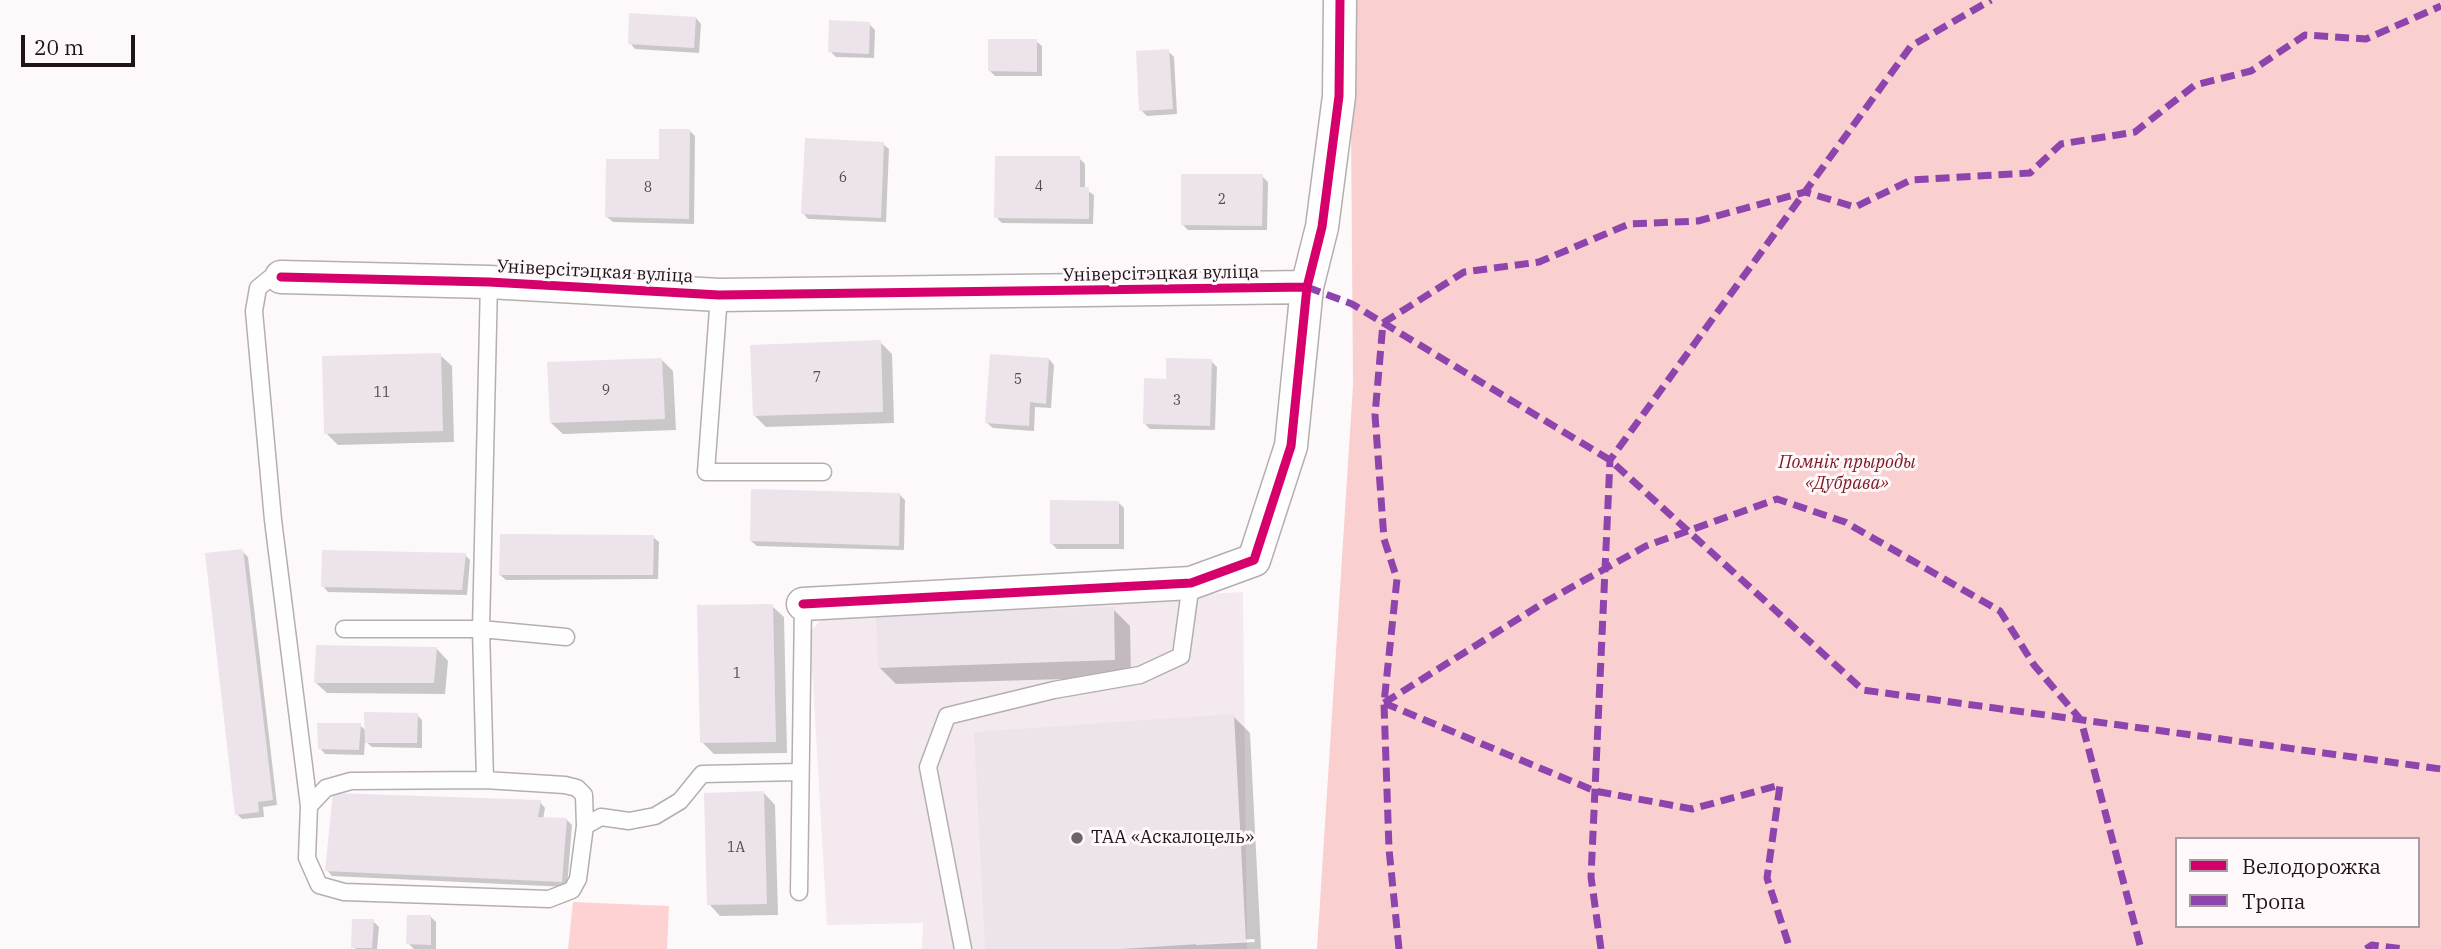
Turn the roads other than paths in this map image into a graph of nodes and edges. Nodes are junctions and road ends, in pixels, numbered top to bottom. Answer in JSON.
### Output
{"nodes":[{"id":1,"x":1340,"y":0,"type":"edge"},
{"id":2,"x":281,"y":277,"type":"joint"},
{"id":3,"x":489,"y":282,"type":"junction"},
{"id":4,"x":1307,"y":287,"type":"junction"},
{"id":5,"x":719,"y":295,"type":"junction"},
{"id":6,"x":823,"y":471,"type":"dead end"},
{"id":7,"x":1191,"y":583,"type":"junction"},
{"id":8,"x":803,"y":604,"type":"joint"},
{"id":9,"x":344,"y":629,"type":"dead end"},
{"id":10,"x":481,"y":629,"type":"junction"},
{"id":11,"x":566,"y":637,"type":"dead end"},
{"id":12,"x":800,"y":772,"type":"junction"},
{"id":13,"x":485,"y":780,"type":"junction"},
{"id":14,"x":309,"y":806,"type":"junction"},
{"id":15,"x":585,"y":826,"type":"junction"},
{"id":16,"x":799,"y":892,"type":"dead end"},
{"id":17,"x":963,"y":949,"type":"edge"}],
"edges":[{"from":1,"to":4,"type":"street"},
{"from":2,"to":3,"type":"street","name":"Універсітэцкая вуліца"},
{"from":2,"to":14,"type":"lane"},
{"from":3,"to":5,"type":"street","name":"Універсітэцкая вуліца"},
{"from":3,"to":10,"type":"lane"},
{"from":4,"to":5,"type":"street","name":"Універсітэцкая вуліца"},
{"from":4,"to":7,"type":"street"},
{"from":5,"to":6,"type":"lane"},
{"from":7,"to":8,"type":"street"},
{"from":7,"to":17,"type":"lane"},
{"from":8,"to":12,"type":"lane"},
{"from":9,"to":10,"type":"lane"},
{"from":10,"to":11,"type":"lane"},
{"from":10,"to":13,"type":"lane"},
{"from":12,"to":15,"type":"lane"},
{"from":12,"to":16,"type":"lane"},
{"from":13,"to":14,"type":"lane"},
{"from":13,"to":15,"type":"lane"},
{"from":14,"to":15,"type":"lane"}]}
